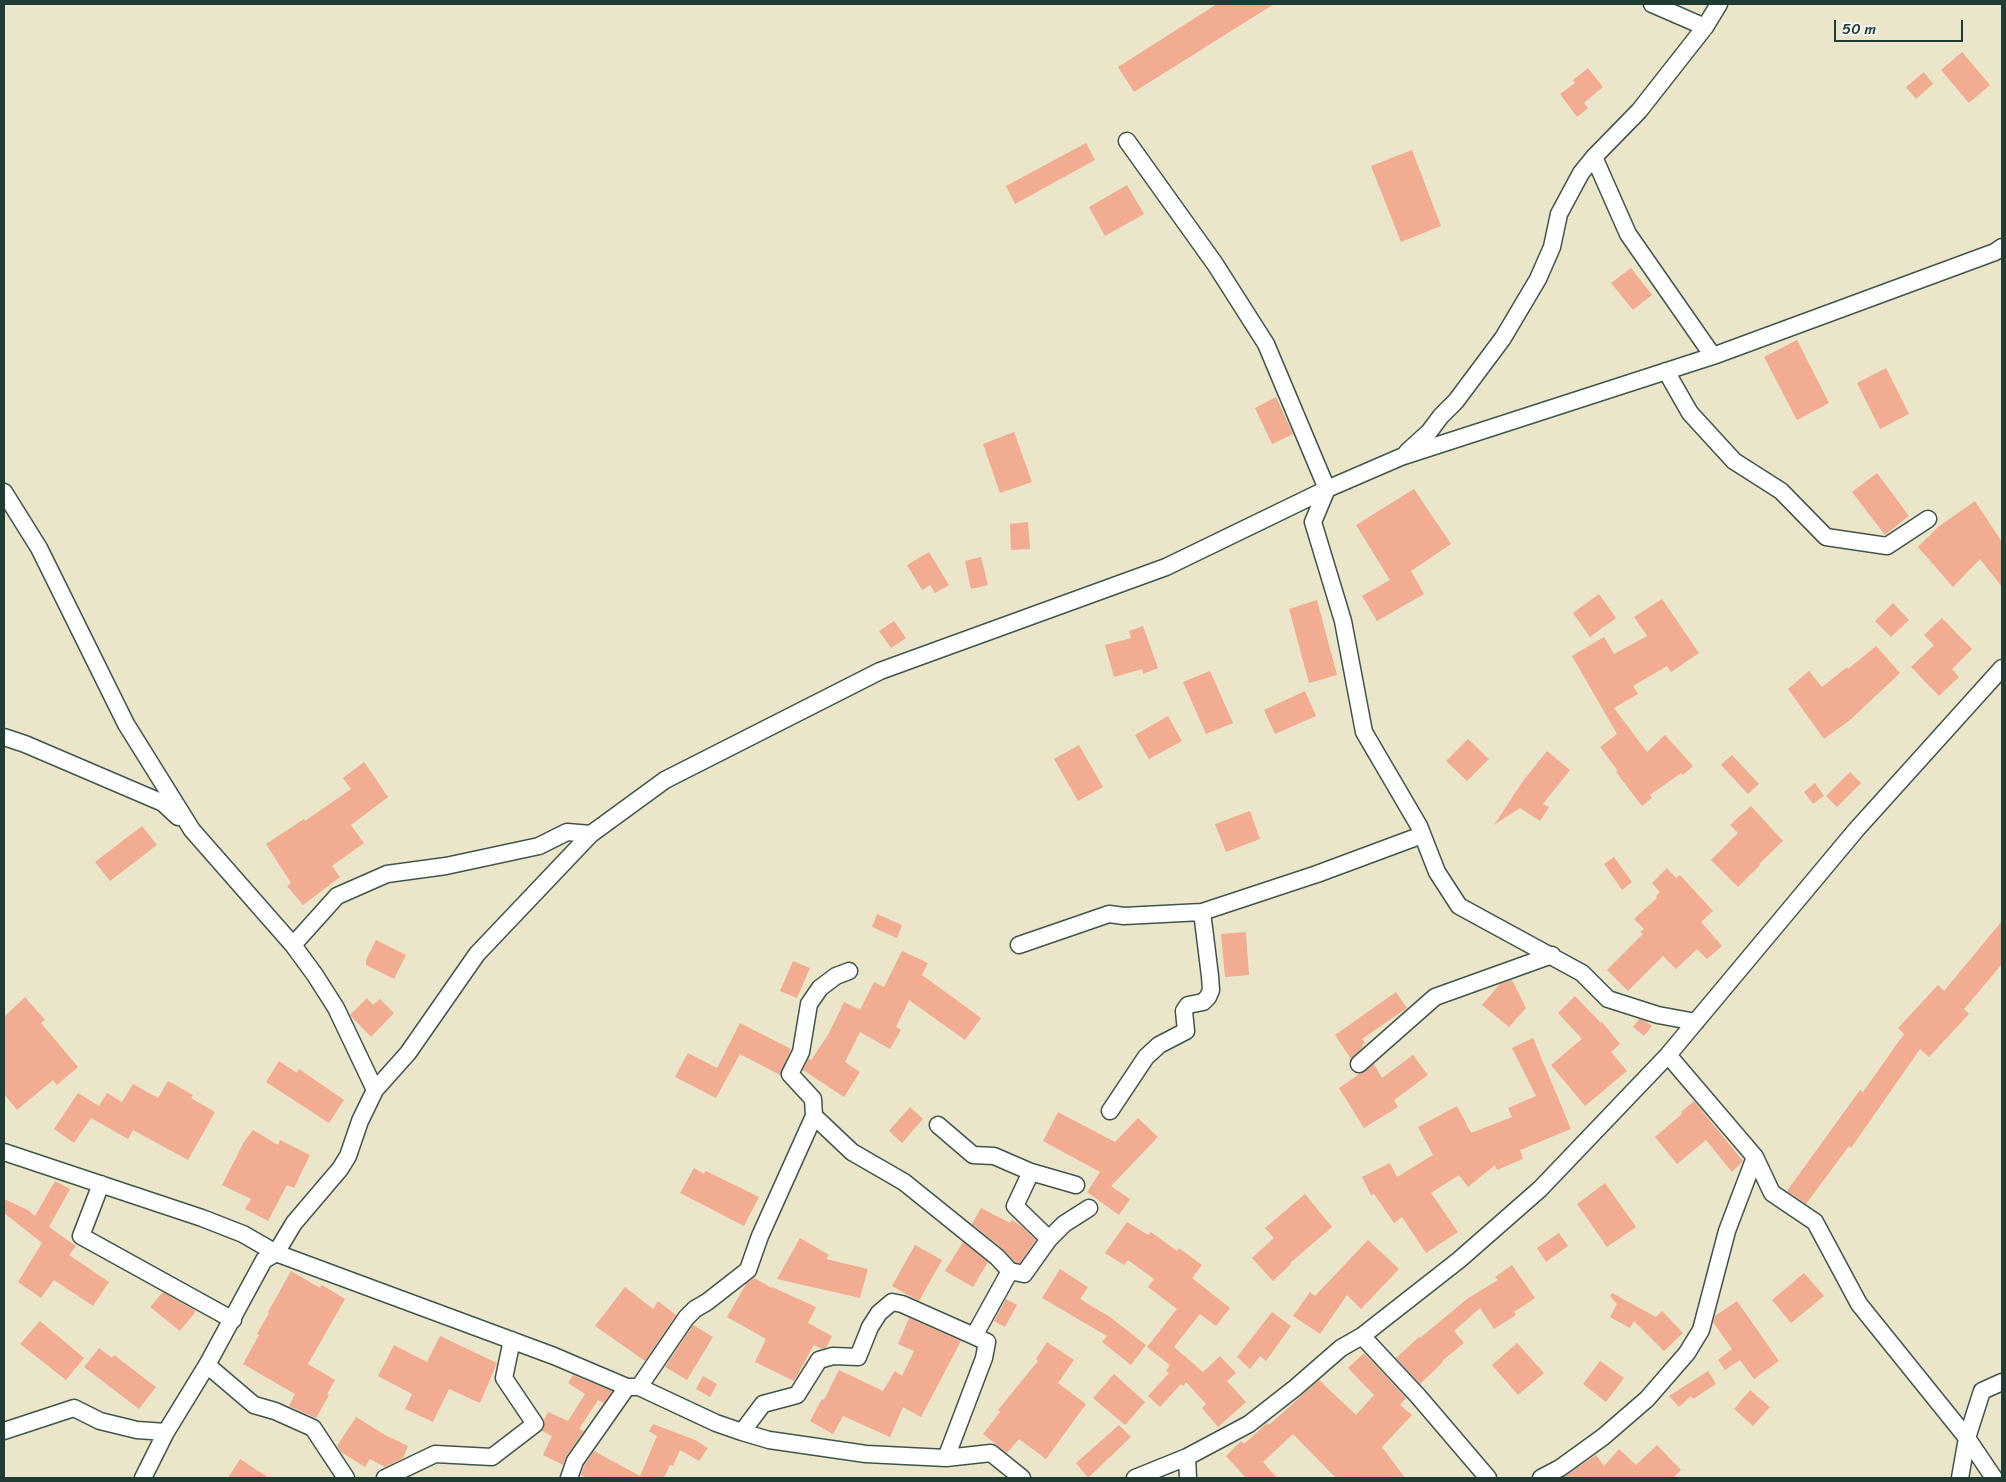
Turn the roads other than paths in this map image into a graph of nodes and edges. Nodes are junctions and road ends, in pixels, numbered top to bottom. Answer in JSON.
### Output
{"nodes":[{"id":1,"x":1652,"y":4,"type":"edge"},
{"id":2,"x":1719,"y":4,"type":"edge"},
{"id":3,"x":1705,"y":28,"type":"junction"},
{"id":4,"x":1127,"y":141,"type":"dead end"},
{"id":5,"x":1594,"y":157,"type":"junction"},
{"id":6,"x":2002,"y":247,"type":"edge"},
{"id":7,"x":1713,"y":356,"type":"junction"},
{"id":8,"x":1666,"y":371,"type":"junction"},
{"id":9,"x":1401,"y":457,"type":"junction"},
{"id":10,"x":1327,"y":489,"type":"junction"},
{"id":11,"x":4,"y":492,"type":"edge"},
{"id":12,"x":1928,"y":519,"type":"dead end"},
{"id":13,"x":2002,"y":668,"type":"edge"},
{"id":14,"x":4,"y":737,"type":"edge"},
{"id":15,"x":192,"y":830,"type":"junction"},
{"id":16,"x":591,"y":834,"type":"junction"},
{"id":17,"x":1422,"y":834,"type":"junction"},
{"id":18,"x":1202,"y":912,"type":"junction"},
{"id":19,"x":292,"y":945,"type":"junction"},
{"id":20,"x":1019,"y":945,"type":"dead end"},
{"id":21,"x":1552,"y":955,"type":"junction"},
{"id":22,"x":849,"y":971,"type":"dead end"},
{"id":23,"x":1696,"y":1022,"type":"junction"},
{"id":24,"x":1668,"y":1055,"type":"junction"},
{"id":25,"x":1359,"y":1064,"type":"dead end"},
{"id":26,"x":375,"y":1090,"type":"junction"},
{"id":27,"x":1110,"y":1112,"type":"dead end"},
{"id":28,"x":814,"y":1116,"type":"junction"},
{"id":29,"x":938,"y":1125,"type":"dead end"},
{"id":30,"x":4,"y":1152,"type":"edge"},
{"id":31,"x":1755,"y":1157,"type":"junction"},
{"id":32,"x":1031,"y":1172,"type":"junction"},
{"id":33,"x":101,"y":1184,"type":"junction"},
{"id":34,"x":1076,"y":1185,"type":"dead end"},
{"id":35,"x":1089,"y":1208,"type":"dead end"},
{"id":36,"x":1049,"y":1239,"type":"junction"},
{"id":37,"x":270,"y":1256,"type":"junction"},
{"id":38,"x":1010,"y":1271,"type":"junction"},
{"id":39,"x":233,"y":1320,"type":"junction"},
{"id":40,"x":974,"y":1336,"type":"junction"},
{"id":41,"x":1362,"y":1336,"type":"junction"},
{"id":42,"x":512,"y":1340,"type":"junction"},
{"id":43,"x":207,"y":1365,"type":"junction"},
{"id":44,"x":2002,"y":1382,"type":"edge"},
{"id":45,"x":633,"y":1387,"type":"junction"},
{"id":46,"x":4,"y":1431,"type":"edge"},
{"id":47,"x":166,"y":1432,"type":"junction"},
{"id":48,"x":742,"y":1432,"type":"junction"},
{"id":49,"x":1966,"y":1438,"type":"junction"},
{"id":50,"x":1187,"y":1457,"type":"junction"},
{"id":51,"x":946,"y":1458,"type":"junction"},
{"id":52,"x":143,"y":1478,"type":"edge"},
{"id":53,"x":346,"y":1478,"type":"edge"},
{"id":54,"x":385,"y":1478,"type":"edge"},
{"id":55,"x":569,"y":1478,"type":"edge"},
{"id":56,"x":1022,"y":1478,"type":"edge"},
{"id":57,"x":1135,"y":1478,"type":"edge"},
{"id":58,"x":1188,"y":1478,"type":"edge"},
{"id":59,"x":1488,"y":1478,"type":"edge"},
{"id":60,"x":1541,"y":1478,"type":"edge"},
{"id":61,"x":1960,"y":1478,"type":"edge"},
{"id":62,"x":1994,"y":1478,"type":"edge"}],
"edges":[{"from":1,"to":3,"type":"street"},
{"from":2,"to":3,"type":"street"},
{"from":3,"to":5,"type":"street"},
{"from":4,"to":10,"type":"street"},
{"from":5,"to":7,"type":"street"},
{"from":5,"to":9,"type":"street"},
{"from":6,"to":7,"type":"street"},
{"from":7,"to":8,"type":"street"},
{"from":8,"to":9,"type":"street"},
{"from":8,"to":12,"type":"street"},
{"from":9,"to":10,"type":"street"},
{"from":10,"to":16,"type":"street"},
{"from":10,"to":17,"type":"street"},
{"from":11,"to":15,"type":"street"},
{"from":13,"to":23,"type":"street"},
{"from":14,"to":15,"type":"street"},
{"from":15,"to":19,"type":"street"},
{"from":16,"to":19,"type":"street"},
{"from":16,"to":26,"type":"street"},
{"from":17,"to":18,"type":"street"},
{"from":17,"to":21,"type":"street"},
{"from":18,"to":20,"type":"street"},
{"from":18,"to":27,"type":"street"},
{"from":19,"to":26,"type":"street"},
{"from":21,"to":23,"type":"street"},
{"from":21,"to":25,"type":"street"},
{"from":22,"to":28,"type":"street"},
{"from":23,"to":24,"type":"street"},
{"from":24,"to":31,"type":"street"},
{"from":24,"to":41,"type":"street"},
{"from":26,"to":37,"type":"street"},
{"from":28,"to":38,"type":"street"},
{"from":28,"to":45,"type":"street"},
{"from":29,"to":32,"type":"street"},
{"from":30,"to":33,"type":"street"},
{"from":31,"to":49,"type":"street"},
{"from":31,"to":60,"type":"street"},
{"from":32,"to":34,"type":"street"},
{"from":32,"to":36,"type":"street"},
{"from":33,"to":37,"type":"street"},
{"from":33,"to":39,"type":"street"},
{"from":35,"to":36,"type":"street"},
{"from":36,"to":38,"type":"street"},
{"from":37,"to":39,"type":"street"},
{"from":37,"to":42,"type":"street"},
{"from":38,"to":40,"type":"street"},
{"from":39,"to":43,"type":"street"},
{"from":40,"to":48,"type":"street"},
{"from":40,"to":51,"type":"street"},
{"from":41,"to":50,"type":"street"},
{"from":41,"to":59,"type":"street"},
{"from":42,"to":45,"type":"street"},
{"from":42,"to":54,"type":"street"},
{"from":43,"to":47,"type":"street"},
{"from":43,"to":53,"type":"street"},
{"from":44,"to":49,"type":"street"},
{"from":45,"to":48,"type":"street"},
{"from":45,"to":55,"type":"street"},
{"from":46,"to":47,"type":"street"},
{"from":47,"to":52,"type":"street"},
{"from":48,"to":51,"type":"street"},
{"from":49,"to":61,"type":"street"},
{"from":49,"to":62,"type":"street"},
{"from":50,"to":57,"type":"street"},
{"from":50,"to":58,"type":"street"},
{"from":51,"to":56,"type":"street"}]}
